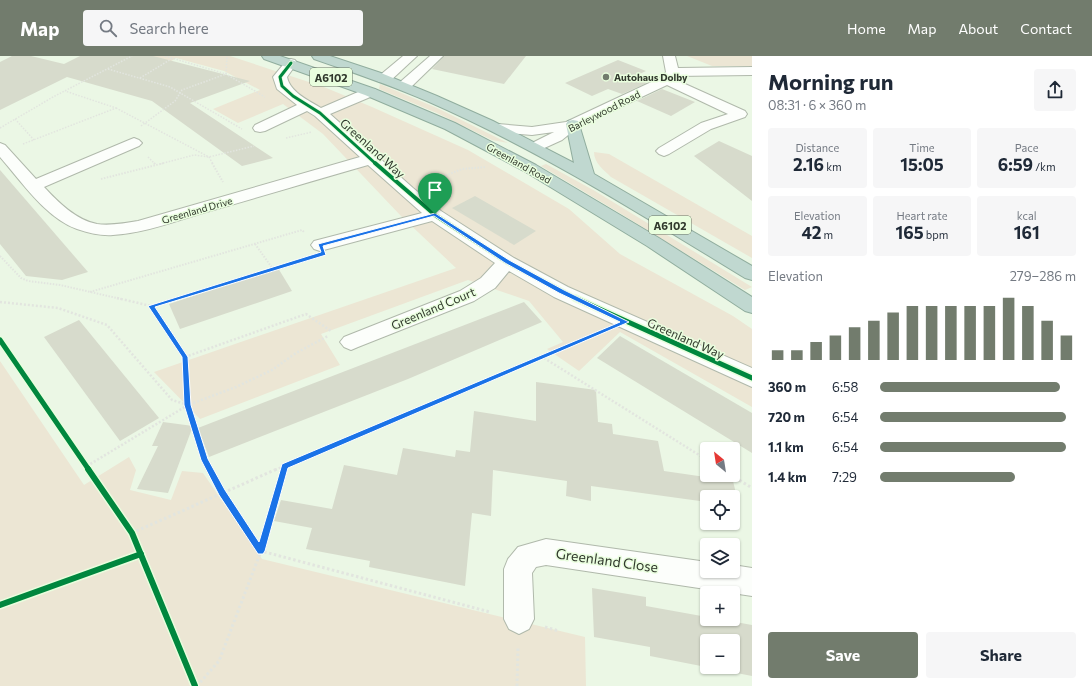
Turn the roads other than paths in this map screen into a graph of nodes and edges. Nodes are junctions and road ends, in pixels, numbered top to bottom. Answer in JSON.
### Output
{"nodes":[{"id":1,"x":268,"y":56,"type":"edge"},
{"id":2,"x":318,"y":56,"type":"edge"},
{"id":3,"x":411,"y":56,"type":"edge"},
{"id":4,"x":436,"y":56,"type":"edge"},
{"id":5,"x":669,"y":56,"type":"edge"},
{"id":6,"x":697,"y":60,"type":"dead end"},
{"id":7,"x":291,"y":63,"type":"junction"},
{"id":8,"x":365,"y":71,"type":"junction"},
{"id":9,"x":752,"y":72,"type":"edge"},
{"id":10,"x":669,"y":76,"type":"junction"},
{"id":11,"x":384,"y":79,"type":"junction"},
{"id":12,"x":404,"y":86,"type":"junction"},
{"id":13,"x":370,"y":92,"type":"junction"},
{"id":14,"x":314,"y":109,"type":"junction"},
{"id":15,"x":573,"y":124,"type":"junction"},
{"id":16,"x":498,"y":128,"type":"junction"},
{"id":17,"x":253,"y":130,"type":"road end"},
{"id":18,"x":134,"y":143,"type":"road end"},
{"id":19,"x":535,"y":147,"type":"junction"},
{"id":20,"x":495,"y":149,"type":"junction"},
{"id":21,"x":2,"y":150,"type":"edge"},
{"id":22,"x":664,"y":151,"type":"dead end"},
{"id":23,"x":370,"y":159,"type":"junction"},
{"id":24,"x":587,"y":178,"type":"junction"},
{"id":25,"x":34,"y":186,"type":"junction"},
{"id":26,"x":435,"y":214,"type":"junction"},
{"id":27,"x":320,"y":245,"type":"road end"},
{"id":28,"x":507,"y":262,"type":"junction"},
{"id":29,"x":752,"y":274,"type":"edge"},
{"id":30,"x":752,"y":306,"type":"edge"},
{"id":31,"x":351,"y":342,"type":"dead end"},
{"id":32,"x":752,"y":378,"type":"edge"},
{"id":33,"x":752,"y":582,"type":"edge"},
{"id":34,"x":519,"y":619,"type":"road end"}],
"edges":[{"from":1,"to":7,"type":"highway","name":"Greenland Road","number":"A6102"},
{"from":2,"to":8,"type":"highway","name":"Greenland Road","number":"A6102"},
{"from":3,"to":11,"type":"street"},
{"from":4,"to":12,"type":"street"},
{"from":5,"to":10,"type":"street"},
{"from":6,"to":10,"type":"street"},
{"from":7,"to":13,"type":"highway","name":"Greenland Road","number":"A6102"},
{"from":7,"to":14,"type":"street","name":"Greenland Way"},
{"from":8,"to":11,"type":"highway","name":"Greenland Road","number":"A6102"},
{"from":8,"to":13,"type":"highway"},
{"from":9,"to":10,"type":"street","name":"Barleywood Road"},
{"from":10,"to":15,"type":"street","name":"Barleywood Road"},
{"from":10,"to":22,"type":"street"},
{"from":11,"to":12,"type":"highway","name":"Greenland Road","number":"A6102"},
{"from":12,"to":16,"type":"highway","name":"Greenland Road","number":"A6102"},
{"from":13,"to":14,"type":"street","name":"Greenland Way"},
{"from":13,"to":20,"type":"highway","name":"Greenland Road","number":"A6102"},
{"from":14,"to":17,"type":"street","name":"Greenland Way"},
{"from":14,"to":23,"type":"street","name":"Greenland Way"},
{"from":15,"to":16,"type":"street"},
{"from":15,"to":19,"type":"street","name":"Barleywood Road"},
{"from":15,"to":24,"type":"highway"},
{"from":16,"to":19,"type":"highway","name":"Greenland Road","number":"A6102"},
{"from":18,"to":25,"type":"street"},
{"from":19,"to":20,"type":"highway"},
{"from":19,"to":24,"type":"highway","name":"Greenland Road","number":"A6102"},
{"from":20,"to":30,"type":"highway","name":"Greenland Road","number":"A6102"},
{"from":21,"to":25,"type":"street","name":"Greenland Drive"},
{"from":23,"to":25,"type":"street","name":"Greenland Drive"},
{"from":23,"to":26,"type":"street","name":"Greenland Way"},
{"from":24,"to":29,"type":"highway","name":"Greenland Road","number":"A6102"},
{"from":26,"to":27,"type":"street"},
{"from":26,"to":28,"type":"street","name":"Greenland Way"},
{"from":28,"to":31,"type":"street","name":"Greenland Court"},
{"from":28,"to":32,"type":"street","name":"Greenland Way"},
{"from":33,"to":34,"type":"street","name":"Greenland Close"}]}
